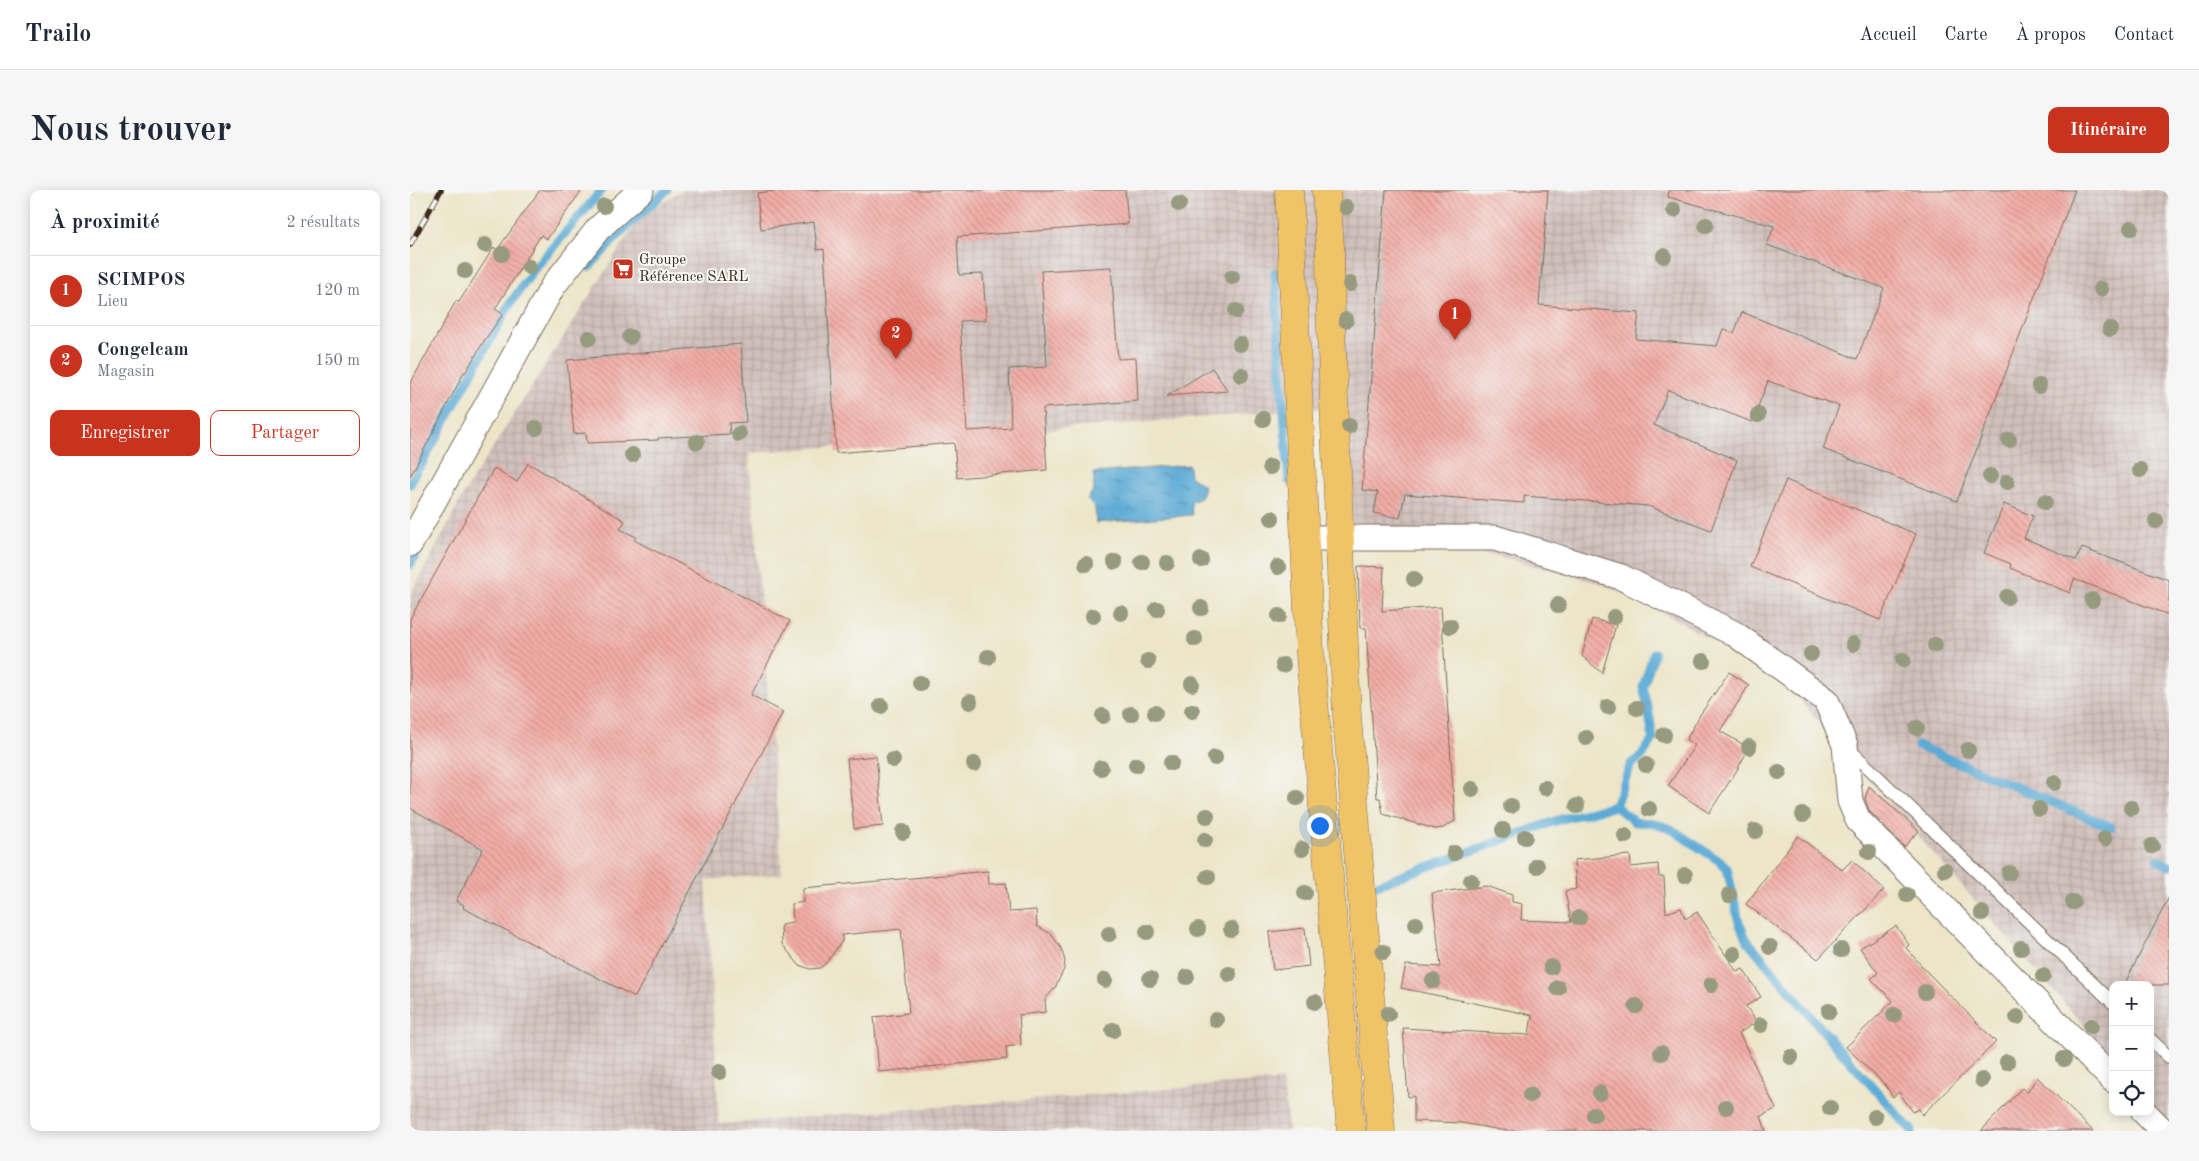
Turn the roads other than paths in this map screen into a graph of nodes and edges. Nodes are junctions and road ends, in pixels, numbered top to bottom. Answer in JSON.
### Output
{"nodes":[{"id":1,"x":641,"y":190,"type":"edge"},
{"id":2,"x":1289,"y":190,"type":"edge"},
{"id":3,"x":1326,"y":190,"type":"edge"},
{"id":4,"x":1330,"y":248,"type":"junction"},
{"id":5,"x":1292,"y":252,"type":"junction"},
{"id":6,"x":1306,"y":538,"type":"junction"},
{"id":7,"x":1340,"y":538,"type":"junction"},
{"id":8,"x":410,"y":544,"type":"edge"},
{"id":9,"x":1347,"y":717,"type":"junction"},
{"id":10,"x":1316,"y":719,"type":"junction"},
{"id":11,"x":1845,"y":745,"type":"junction"},
{"id":12,"x":1366,"y":958,"type":"junction"},
{"id":13,"x":1337,"y":962,"type":"junction"},
{"id":14,"x":2109,"y":999,"type":"edge"},
{"id":15,"x":2154,"y":1043,"type":"edge"},
{"id":16,"x":2169,"y":1057,"type":"edge"},
{"id":17,"x":2109,"y":1076,"type":"edge"},
{"id":18,"x":2148,"y":1116,"type":"edge"},
{"id":19,"x":1351,"y":1131,"type":"edge"},
{"id":20,"x":1381,"y":1131,"type":"edge"},
{"id":21,"x":2163,"y":1131,"type":"edge"}],
"edges":[{"from":1,"to":8,"type":"street"},
{"from":2,"to":5,"type":"main road"},
{"from":3,"to":4,"type":"main road"},
{"from":4,"to":5,"type":"main road"},
{"from":4,"to":7,"type":"main road"},
{"from":5,"to":6,"type":"main road"},
{"from":6,"to":7,"type":"street"},
{"from":6,"to":10,"type":"main road"},
{"from":7,"to":9,"type":"main road"},
{"from":7,"to":11,"type":"street"},
{"from":9,"to":10,"type":"main road"},
{"from":9,"to":12,"type":"main road"},
{"from":10,"to":13,"type":"main road"},
{"from":11,"to":14,"type":"lane"},
{"from":11,"to":17,"type":"street"},
{"from":12,"to":13,"type":"main road"},
{"from":12,"to":20,"type":"main road"},
{"from":13,"to":19,"type":"main road"},
{"from":15,"to":16,"type":"lane"},
{"from":18,"to":21,"type":"street"}]}
